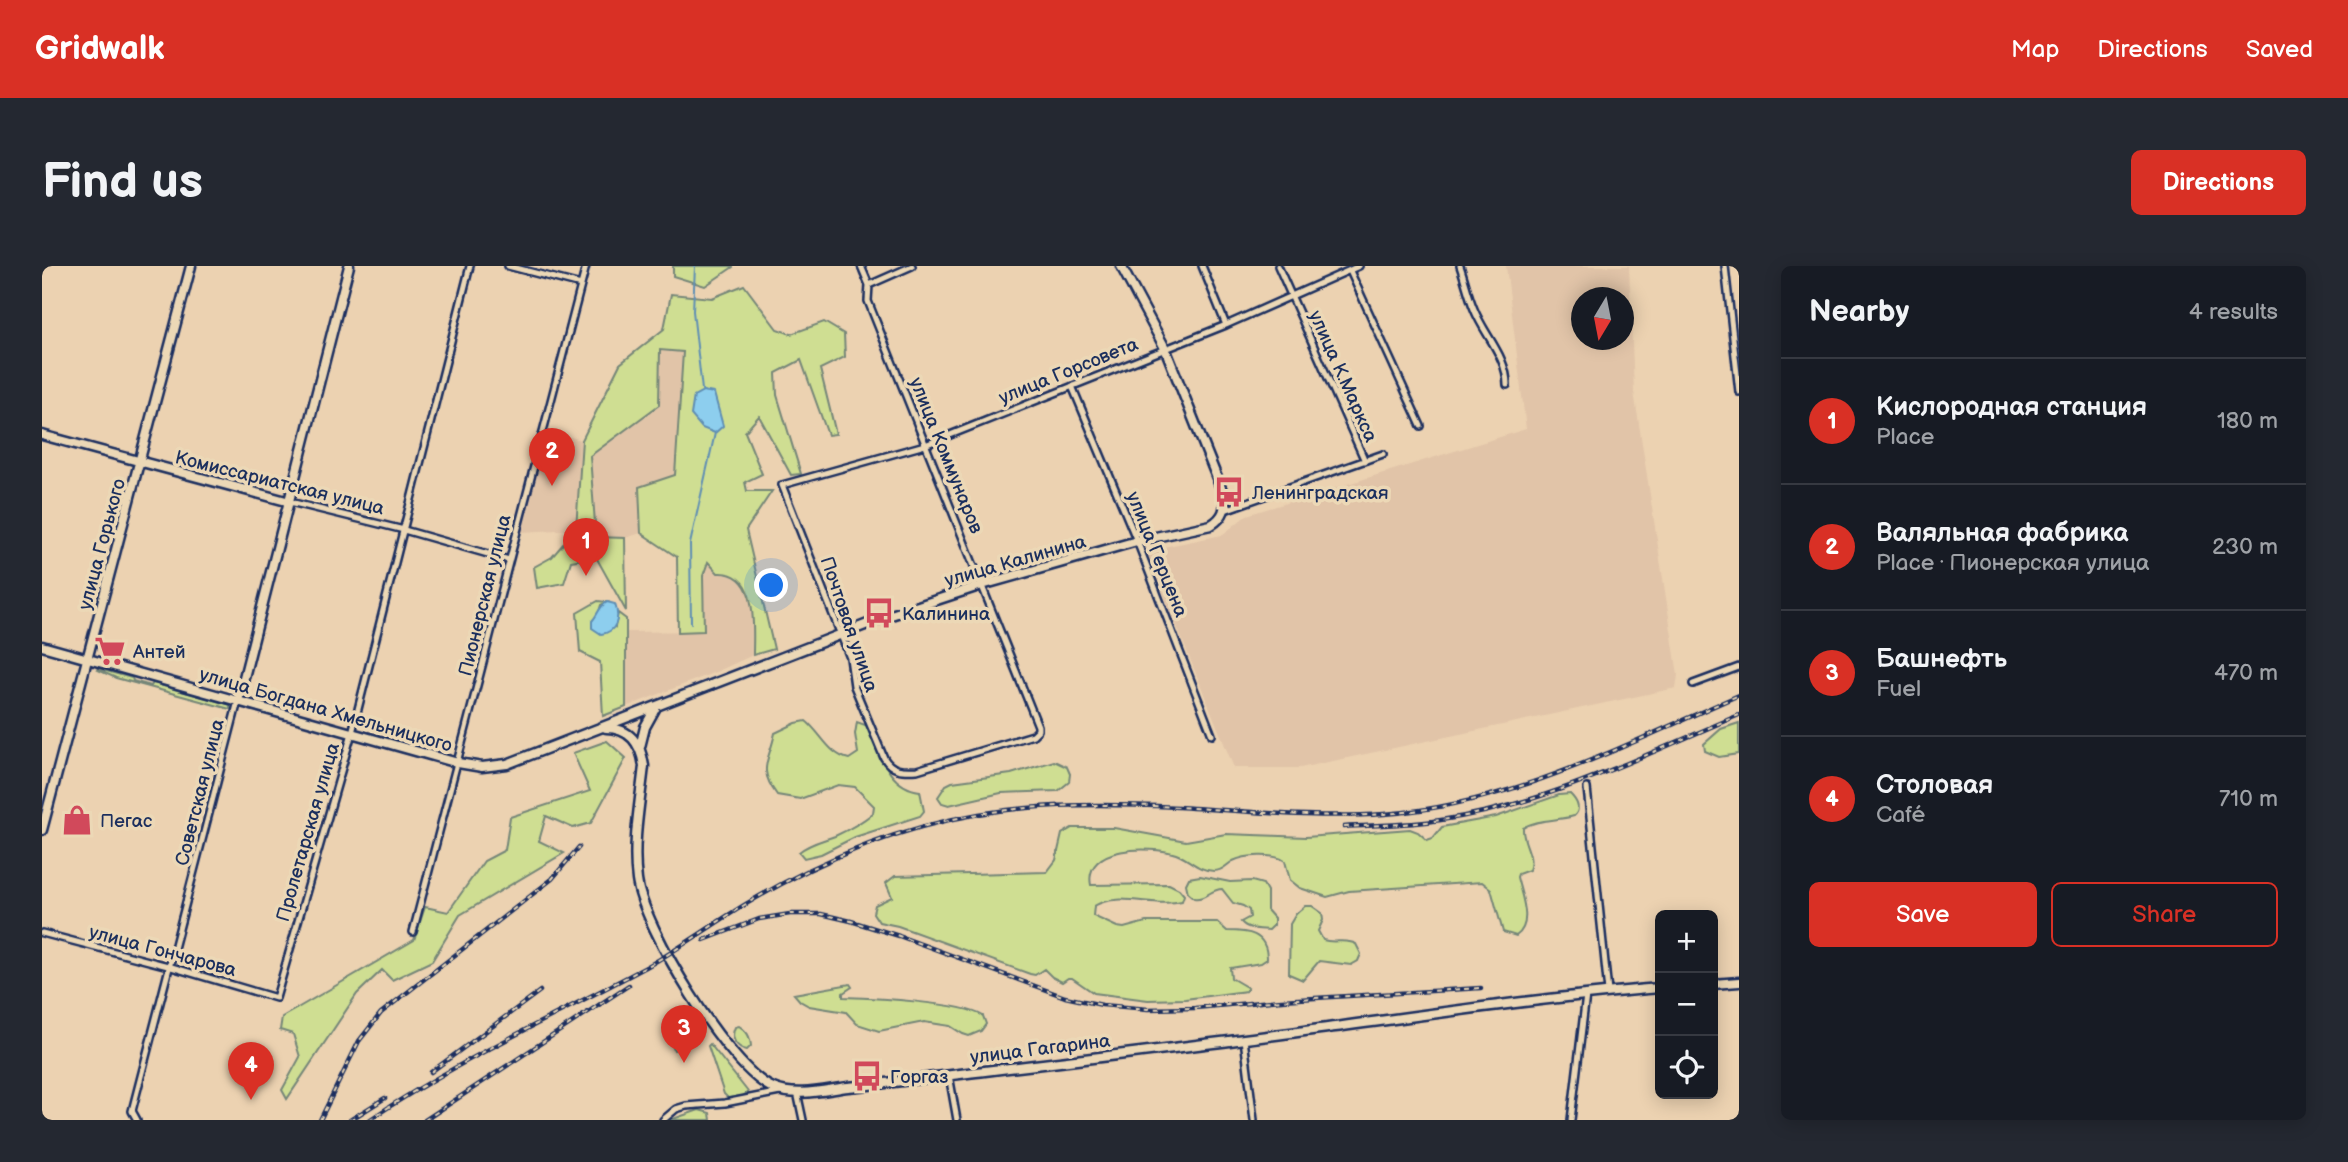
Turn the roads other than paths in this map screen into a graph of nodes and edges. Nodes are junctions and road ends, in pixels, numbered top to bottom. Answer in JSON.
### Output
{"nodes":[{"id":1,"x":191,"y":266,"type":"edge"},
{"id":2,"x":349,"y":266,"type":"edge"},
{"id":3,"x":470,"y":266,"type":"edge"},
{"id":4,"x":508,"y":266,"type":"edge"},
{"id":5,"x":586,"y":266,"type":"edge"},
{"id":6,"x":861,"y":266,"type":"edge"},
{"id":7,"x":912,"y":266,"type":"edge"},
{"id":8,"x":1121,"y":266,"type":"edge"},
{"id":9,"x":1202,"y":266,"type":"edge"},
{"id":10,"x":1278,"y":266,"type":"edge"},
{"id":11,"x":1358,"y":266,"type":"edge"},
{"id":12,"x":1460,"y":266,"type":"edge"},
{"id":13,"x":1725,"y":266,"type":"edge"},
{"id":14,"x":1350,"y":271,"type":"junction"},
{"id":15,"x":581,"y":285,"type":"junction"},
{"id":16,"x":869,"y":285,"type":"junction"},
{"id":17,"x":1291,"y":295,"type":"junction"},
{"id":18,"x":1226,"y":325,"type":"junction"},
{"id":19,"x":1166,"y":348,"type":"junction"},
{"id":20,"x":1072,"y":386,"type":"junction"},
{"id":21,"x":1507,"y":386,"type":"dead end"},
{"id":22,"x":1739,"y":392,"type":"edge"},
{"id":23,"x":1422,"y":426,"type":"dead end"},
{"id":24,"x":42,"y":435,"type":"edge"},
{"id":25,"x":925,"y":445,"type":"junction"},
{"id":26,"x":1383,"y":454,"type":"dead end"},
{"id":27,"x":1364,"y":461,"type":"junction"},
{"id":28,"x":139,"y":462,"type":"junction"},
{"id":29,"x":782,"y":485,"type":"joint"},
{"id":30,"x":290,"y":502,"type":"junction"},
{"id":31,"x":1225,"y":510,"type":"junction"},
{"id":32,"x":404,"y":530,"type":"junction"},
{"id":33,"x":1137,"y":541,"type":"junction"},
{"id":34,"x":509,"y":559,"type":"junction"},
{"id":35,"x":982,"y":585,"type":"junction"},
{"id":36,"x":840,"y":633,"type":"junction"},
{"id":37,"x":42,"y":646,"type":"edge"},
{"id":38,"x":87,"y":658,"type":"junction"},
{"id":39,"x":1739,"y":667,"type":"edge"},
{"id":40,"x":1693,"y":684,"type":"dead end"},
{"id":41,"x":238,"y":701,"type":"junction"},
{"id":42,"x":656,"y":707,"type":"junction"},
{"id":43,"x":600,"y":729,"type":"junction"},
{"id":44,"x":352,"y":733,"type":"junction"},
{"id":45,"x":1212,"y":735,"type":"dead end"},
{"id":46,"x":640,"y":747,"type":"junction"},
{"id":47,"x":458,"y":763,"type":"junction"},
{"id":48,"x":894,"y":769,"type":"joint"},
{"id":49,"x":1587,"y":788,"type":"dead end"},
{"id":50,"x":42,"y":830,"type":"edge"},
{"id":51,"x":413,"y":932,"type":"dead end"},
{"id":52,"x":42,"y":933,"type":"edge"},
{"id":53,"x":168,"y":966,"type":"junction"},
{"id":54,"x":1739,"y":982,"type":"edge"},
{"id":55,"x":1718,"y":984,"type":"edge"},
{"id":56,"x":1655,"y":988,"type":"edge"},
{"id":57,"x":1608,"y":992,"type":"junction"},
{"id":58,"x":1586,"y":994,"type":"junction"},
{"id":59,"x":276,"y":998,"type":"joint"},
{"id":60,"x":1244,"y":1040,"type":"junction"},
{"id":61,"x":949,"y":1075,"type":"junction"},
{"id":62,"x":784,"y":1091,"type":"junction"},
{"id":63,"x":797,"y":1093,"type":"junction"},
{"id":64,"x":137,"y":1120,"type":"edge"},
{"id":65,"x":663,"y":1120,"type":"edge"},
{"id":66,"x":803,"y":1120,"type":"edge"},
{"id":67,"x":957,"y":1120,"type":"edge"},
{"id":68,"x":1254,"y":1120,"type":"edge"},
{"id":69,"x":1571,"y":1120,"type":"edge"}],
"edges":[{"from":1,"to":28,"type":"street","name":"улица Горького"},
{"from":2,"to":30,"type":"street","name":"Советская улица"},
{"from":3,"to":32,"type":"street","name":"Пролетарская улица"},
{"from":4,"to":15,"type":"street"},
{"from":5,"to":15,"type":"street","name":"Пионерская улица"},
{"from":6,"to":16,"type":"street","name":"улица Коммунаров"},
{"from":7,"to":16,"type":"street"},
{"from":8,"to":19,"type":"street"},
{"from":9,"to":18,"type":"street"},
{"from":10,"to":17,"type":"street","name":"улица К.Маркса"},
{"from":11,"to":14,"type":"street","name":"улица Горсовета"},
{"from":12,"to":21,"type":"street"},
{"from":13,"to":22,"type":"street"},
{"from":14,"to":17,"type":"street","name":"улица Горсовета"},
{"from":14,"to":23,"type":"street"},
{"from":15,"to":34,"type":"street","name":"Пионерская улица"},
{"from":16,"to":25,"type":"street","name":"улица Коммунаров"},
{"from":17,"to":18,"type":"street","name":"улица Горсовета"},
{"from":17,"to":27,"type":"street","name":"улица К.Маркса"},
{"from":18,"to":19,"type":"street","name":"улица Горсовета"},
{"from":19,"to":20,"type":"street","name":"улица Горсовета"},
{"from":19,"to":31,"type":"street"},
{"from":20,"to":25,"type":"street","name":"улица Горсовета"},
{"from":20,"to":33,"type":"street","name":"улица Герцена"},
{"from":24,"to":28,"type":"street","name":"Комиссариатская улица"},
{"from":25,"to":29,"type":"street","name":"улица Горсовета"},
{"from":25,"to":35,"type":"street","name":"улица Коммунаров"},
{"from":26,"to":27,"type":"street","name":"улица Калинина"},
{"from":27,"to":31,"type":"street","name":"улица Калинина"},
{"from":28,"to":30,"type":"street","name":"Комиссариатская улица"},
{"from":28,"to":38,"type":"street","name":"улица Горького"},
{"from":29,"to":36,"type":"street","name":"Почтовая улица"},
{"from":30,"to":32,"type":"street","name":"Комиссариатская улица"},
{"from":30,"to":41,"type":"street","name":"Советская улица"},
{"from":31,"to":33,"type":"street","name":"улица Калинина"},
{"from":32,"to":34,"type":"street","name":"Комиссариатская улица"},
{"from":32,"to":44,"type":"street","name":"Пролетарская улица"},
{"from":33,"to":35,"type":"street","name":"улица Калинина"},
{"from":33,"to":45,"type":"street","name":"улица Герцена"},
{"from":34,"to":47,"type":"street","name":"Пионерская улица"},
{"from":35,"to":36,"type":"street","name":"улица Калинина"},
{"from":35,"to":48,"type":"street","name":"улица Коммунаров"},
{"from":36,"to":42,"type":"street","name":"улица Калинина"},
{"from":36,"to":48,"type":"street","name":"Почтовая улица"},
{"from":37,"to":38,"type":"street","name":"улица Богдана Хмельницкого"},
{"from":38,"to":41,"type":"street","name":"улица Богдана Хмельницкого"},
{"from":38,"to":50,"type":"street","name":"улица Горького"},
{"from":39,"to":40,"type":"street"},
{"from":41,"to":44,"type":"street","name":"улица Богдана Хмельницкого"},
{"from":41,"to":53,"type":"street","name":"Советская улица"},
{"from":42,"to":43,"type":"street","name":"улица Калинина"},
{"from":42,"to":46,"type":"street"},
{"from":43,"to":46,"type":"street"},
{"from":43,"to":47,"type":"street","name":"улица Богдана Хмельницкого"},
{"from":44,"to":47,"type":"street","name":"улица Богдана Хмельницкого"},
{"from":44,"to":59,"type":"street","name":"Пролетарская улица"},
{"from":46,"to":62,"type":"street","name":"улица Гагарина"},
{"from":47,"to":51,"type":"street","name":"Пионерская улица"},
{"from":49,"to":57,"type":"street"},
{"from":52,"to":53,"type":"street","name":"улица Гончарова"},
{"from":53,"to":59,"type":"street","name":"улица Гончарова"},
{"from":53,"to":64,"type":"street","name":"Советская улица"},
{"from":54,"to":55,"type":"street"},
{"from":56,"to":57,"type":"street","name":"улица Гагарина"},
{"from":57,"to":58,"type":"street","name":"улица Гагарина"},
{"from":58,"to":60,"type":"street","name":"улица Гагарина"},
{"from":58,"to":69,"type":"street"},
{"from":60,"to":61,"type":"street","name":"улица Гагарина"},
{"from":60,"to":68,"type":"street"},
{"from":61,"to":63,"type":"street","name":"улица Гагарина"},
{"from":61,"to":67,"type":"street"},
{"from":62,"to":63,"type":"street","name":"улица Гагарина"},
{"from":62,"to":65,"type":"street"},
{"from":63,"to":66,"type":"street"}]}
